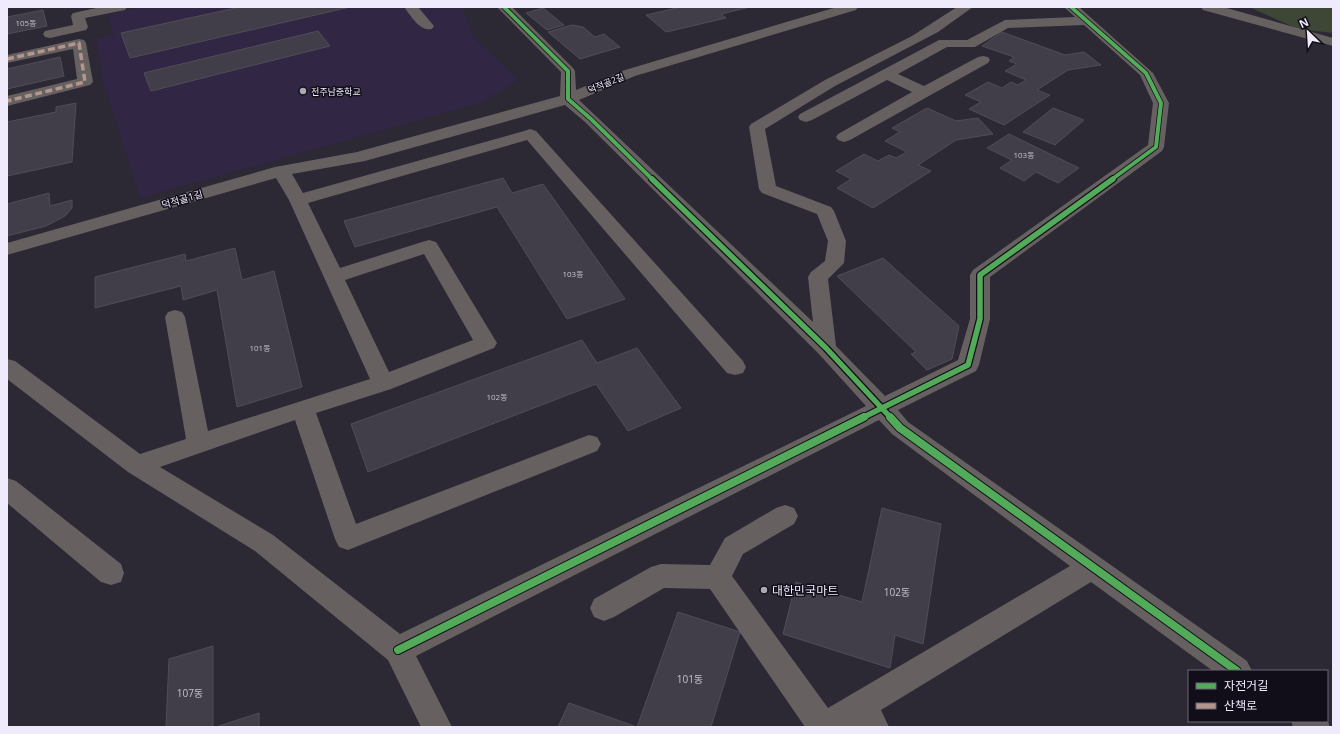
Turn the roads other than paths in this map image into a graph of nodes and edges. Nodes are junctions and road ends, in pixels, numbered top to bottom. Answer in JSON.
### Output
{"nodes":[{"id":1,"x":120,"y":7,"type":"edge"},
{"id":2,"x":411,"y":7,"type":"edge"},
{"id":3,"x":504,"y":7,"type":"edge"},
{"id":4,"x":851,"y":7,"type":"edge"},
{"id":5,"x":966,"y":7,"type":"edge"},
{"id":6,"x":1071,"y":7,"type":"edge"},
{"id":7,"x":1208,"y":7,"type":"edge"},
{"id":8,"x":76,"y":11,"type":"edge"},
{"id":9,"x":1087,"y":21,"type":"junction"},
{"id":10,"x":427,"y":26,"type":"dead end"},
{"id":11,"x":37,"y":37,"type":"dead end"},
{"id":12,"x":1333,"y":42,"type":"edge"},
{"id":13,"x":7,"y":59,"type":"edge"},
{"id":14,"x":983,"y":60,"type":"dead end"},
{"id":15,"x":887,"y":74,"type":"junction"},
{"id":16,"x":924,"y":92,"type":"junction"},
{"id":17,"x":568,"y":99,"type":"junction"},
{"id":18,"x":7,"y":100,"type":"edge"},
{"id":19,"x":806,"y":117,"type":"dead end"},
{"id":20,"x":844,"y":137,"type":"dead end"},
{"id":21,"x":359,"y":157,"type":"joint"},
{"id":22,"x":281,"y":171,"type":"junction"},
{"id":23,"x":298,"y":200,"type":"junction"},
{"id":24,"x":7,"y":249,"type":"edge"},
{"id":25,"x":334,"y":276,"type":"junction"},
{"id":26,"x":175,"y":317,"type":"dead end"},
{"id":27,"x":826,"y":348,"type":"junction"},
{"id":28,"x":7,"y":366,"type":"edge"},
{"id":29,"x":734,"y":368,"type":"dead end"},
{"id":30,"x":383,"y":382,"type":"junction"},
{"id":31,"x":303,"y":408,"type":"junction"},
{"id":32,"x":882,"y":409,"type":"junction"},
{"id":33,"x":199,"y":444,"type":"junction"},
{"id":34,"x":589,"y":444,"type":"dead end"},
{"id":35,"x":137,"y":465,"type":"junction"},
{"id":36,"x":7,"y":488,"type":"edge"},
{"id":37,"x":785,"y":516,"type":"dead end"},
{"id":38,"x":1092,"y":567,"type":"junction"},
{"id":39,"x":111,"y":573,"type":"dead end"},
{"id":40,"x":717,"y":577,"type":"junction"},
{"id":41,"x":604,"y":608,"type":"dead end"},
{"id":42,"x":398,"y":650,"type":"junction"},
{"id":43,"x":1236,"y":670,"type":"edge"},
{"id":44,"x":867,"y":717,"type":"edge"},
{"id":45,"x":437,"y":727,"type":"edge"},
{"id":46,"x":824,"y":727,"type":"edge"}],
"edges":[{"from":1,"to":8,"type":"street"},
{"from":2,"to":10,"type":"street"},
{"from":3,"to":17,"type":"street"},
{"from":4,"to":17,"type":"street","name":"덕적골2길"},
{"from":5,"to":27,"type":"street"},
{"from":6,"to":9,"type":"street"},
{"from":7,"to":12,"type":"street"},
{"from":8,"to":11,"type":"street"},
{"from":9,"to":15,"type":"street"},
{"from":9,"to":32,"type":"street"},
{"from":13,"to":18,"type":"street"},
{"from":14,"to":16,"type":"street"},
{"from":15,"to":16,"type":"street"},
{"from":15,"to":19,"type":"street"},
{"from":16,"to":20,"type":"street"},
{"from":17,"to":21,"type":"street","name":"덕적골2길"},
{"from":17,"to":27,"type":"street"},
{"from":21,"to":22,"type":"street","name":"덕적골1길"},
{"from":22,"to":23,"type":"street"},
{"from":22,"to":24,"type":"street","name":"덕적골1길"},
{"from":23,"to":25,"type":"street"},
{"from":23,"to":29,"type":"street"},
{"from":25,"to":30,"type":"street"},
{"from":25,"to":30,"type":"street"},
{"from":26,"to":33,"type":"street"},
{"from":27,"to":32,"type":"street"},
{"from":28,"to":35,"type":"street"},
{"from":30,"to":31,"type":"street"},
{"from":31,"to":33,"type":"street"},
{"from":31,"to":34,"type":"street"},
{"from":32,"to":38,"type":"street"},
{"from":32,"to":42,"type":"street"},
{"from":33,"to":35,"type":"street"},
{"from":35,"to":42,"type":"street"},
{"from":36,"to":39,"type":"street"},
{"from":37,"to":40,"type":"street"},
{"from":38,"to":43,"type":"street"},
{"from":38,"to":44,"type":"street"},
{"from":40,"to":41,"type":"street"},
{"from":40,"to":46,"type":"street"},
{"from":42,"to":45,"type":"street"},
{"from":44,"to":46,"type":"street"}]}
